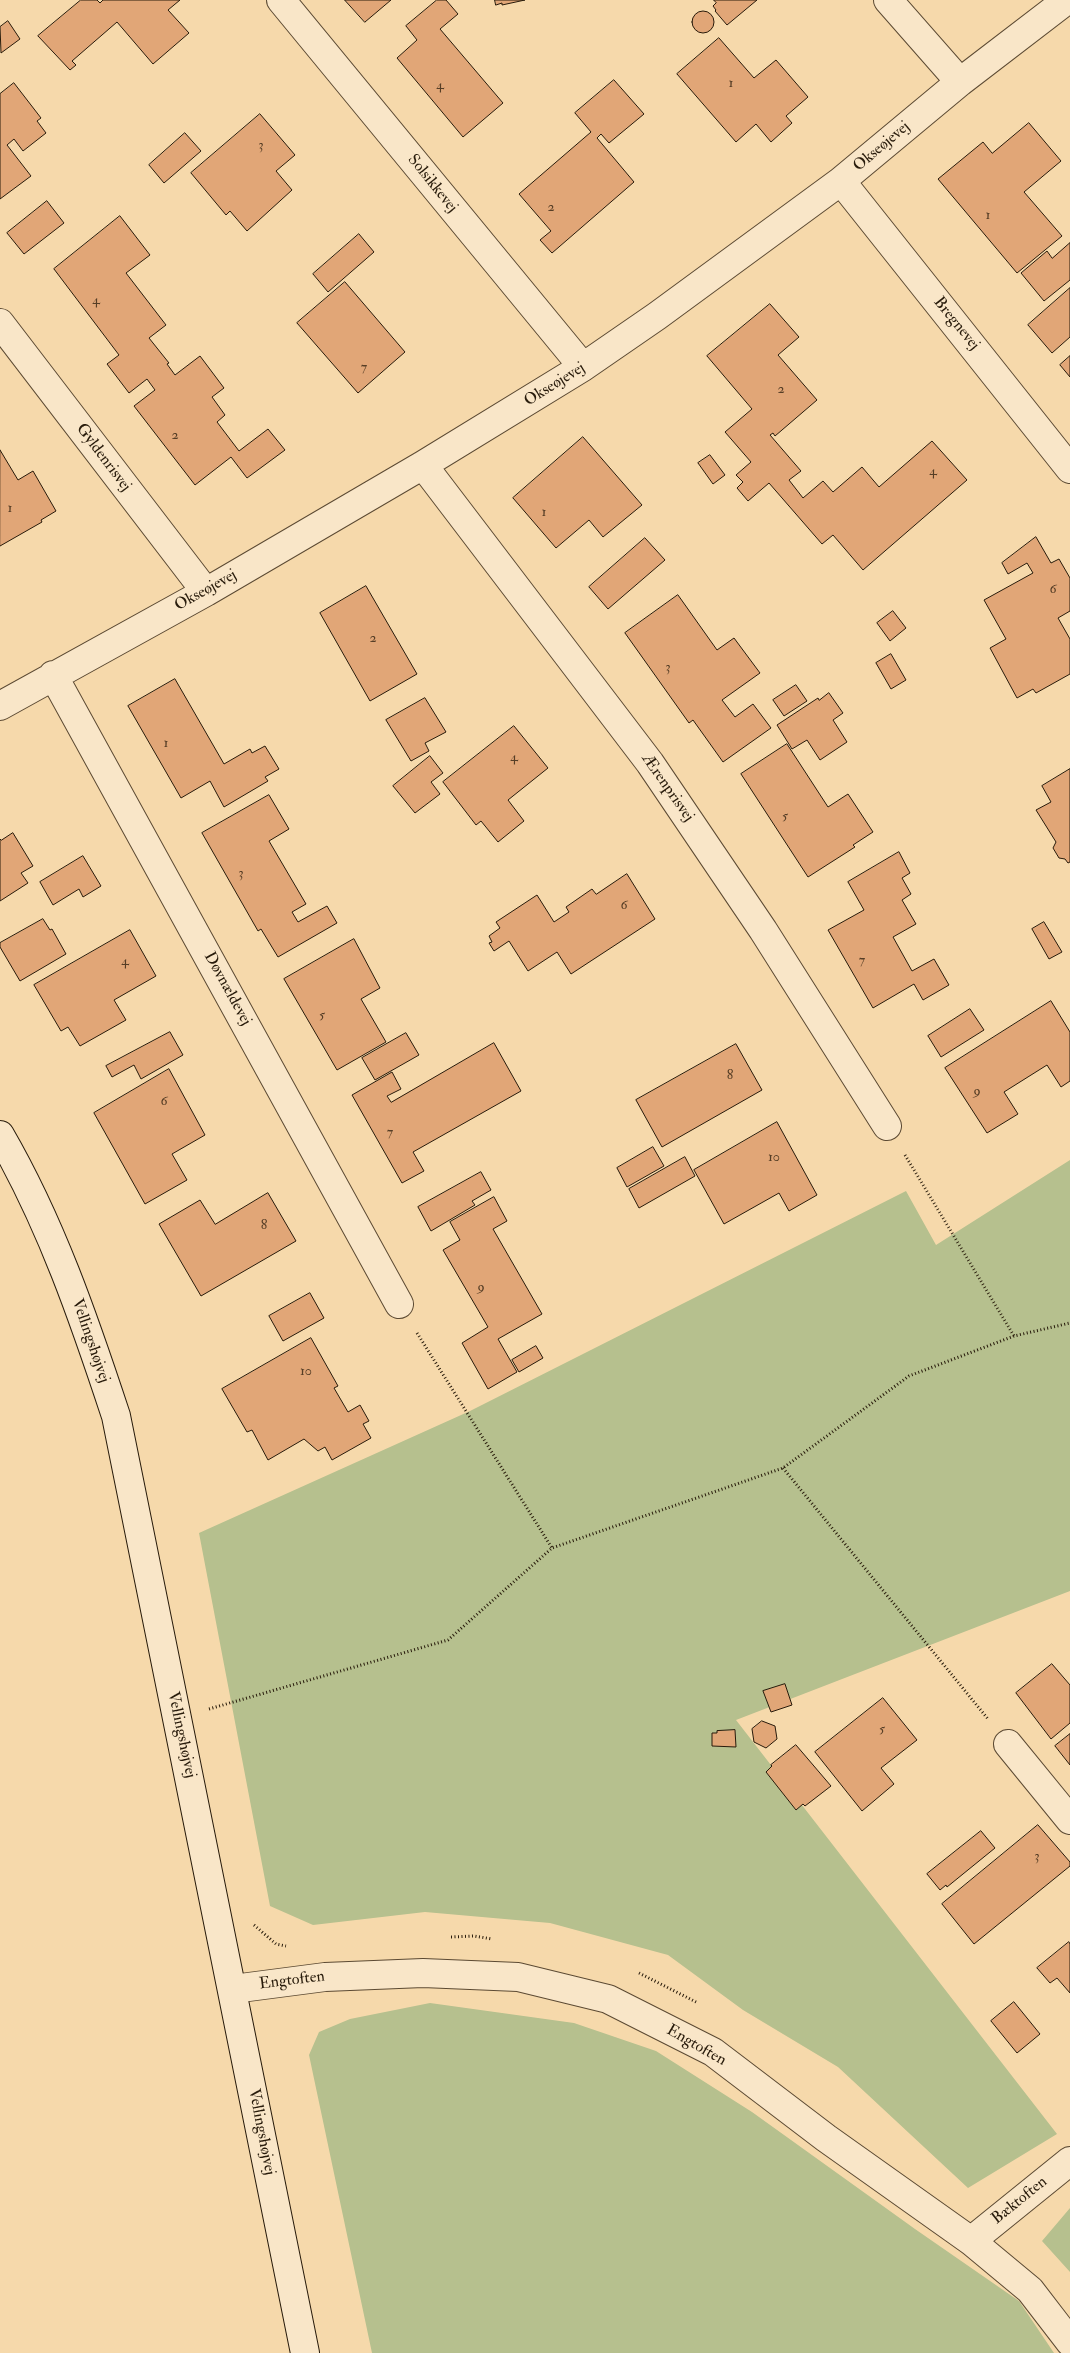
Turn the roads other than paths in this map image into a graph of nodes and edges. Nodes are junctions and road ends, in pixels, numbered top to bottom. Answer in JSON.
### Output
{"nodes":[{"id":1,"x":281,"y":0,"type":"edge"},
{"id":2,"x":888,"y":0,"type":"edge"},
{"id":3,"x":1067,"y":0,"type":"edge"},
{"id":4,"x":960,"y":82,"type":"junction"},
{"id":5,"x":841,"y":181,"type":"junction"},
{"id":6,"x":0,"y":324,"type":"edge"},
{"id":7,"x":583,"y":367,"type":"junction"},
{"id":8,"x":423,"y":465,"type":"junction"},
{"id":9,"x":1070,"y":469,"type":"edge"},
{"id":10,"x":206,"y":592,"type":"junction"},
{"id":11,"x":53,"y":675,"type":"junction"},
{"id":12,"x":0,"y":706,"type":"edge"},
{"id":13,"x":887,"y":1126,"type":"road end"},
{"id":14,"x":0,"y":1135,"type":"edge"},
{"id":15,"x":399,"y":1304,"type":"road end"},
{"id":16,"x":1008,"y":1744,"type":"road end"},
{"id":17,"x":1070,"y":1820,"type":"edge"},
{"id":18,"x":233,"y":1989,"type":"junction"},
{"id":19,"x":1070,"y":2161,"type":"edge"},
{"id":20,"x":971,"y":2241,"type":"junction"},
{"id":21,"x":1070,"y":2342,"type":"edge"},
{"id":22,"x":305,"y":2353,"type":"edge"}],
"edges":[{"from":1,"to":7,"type":"street","name":"Solsikkevej"},
{"from":2,"to":4,"type":"street"},
{"from":3,"to":4,"type":"street","name":"Okseøjevej"},
{"from":4,"to":5,"type":"street","name":"Okseøjevej"},
{"from":5,"to":7,"type":"street","name":"Okseøjevej"},
{"from":5,"to":9,"type":"street","name":"Bregnevej"},
{"from":6,"to":10,"type":"street","name":"Gyldenrisvej"},
{"from":7,"to":8,"type":"street","name":"Okseøjevej"},
{"from":8,"to":10,"type":"street","name":"Okseøjevej"},
{"from":8,"to":13,"type":"street","name":"Ærenprisvej"},
{"from":10,"to":11,"type":"street","name":"Okseøjevej"},
{"from":11,"to":12,"type":"street","name":"Okseøjevej"},
{"from":11,"to":15,"type":"street","name":"Døvnældevej"},
{"from":14,"to":18,"type":"street","name":"Vellingshøjvej"},
{"from":16,"to":17,"type":"street"},
{"from":18,"to":20,"type":"street","name":"Engtoften"},
{"from":18,"to":22,"type":"street","name":"Vellingshøjvej"},
{"from":19,"to":20,"type":"street","name":"Bæktoften"},
{"from":20,"to":21,"type":"street","name":"Engtoften"}]}
